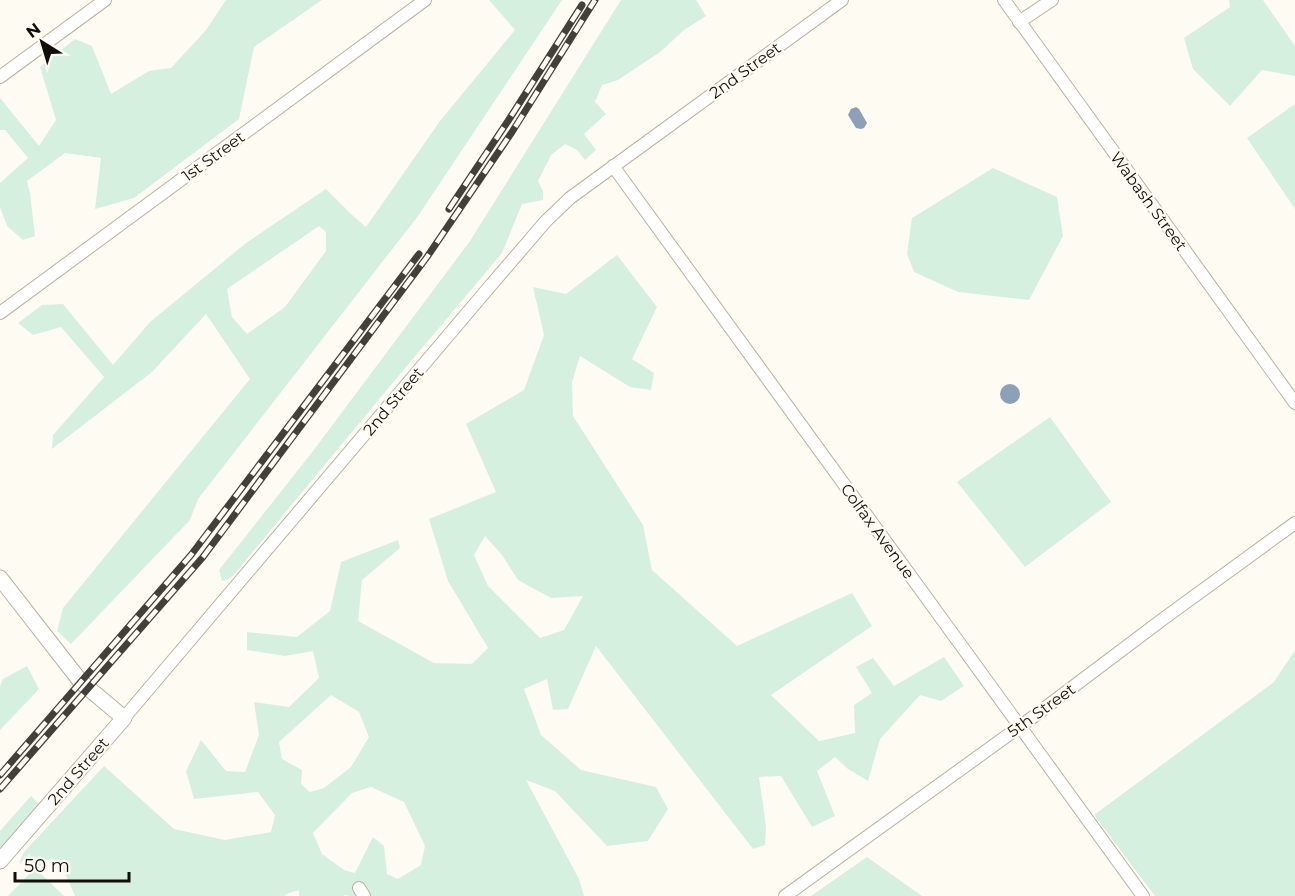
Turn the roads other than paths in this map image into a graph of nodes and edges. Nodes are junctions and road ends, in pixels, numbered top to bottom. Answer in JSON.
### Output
{"nodes":[{"id":1,"x":105,"y":0,"type":"edge"},
{"id":2,"x":425,"y":0,"type":"edge"},
{"id":3,"x":842,"y":0,"type":"edge"},
{"id":4,"x":1004,"y":0,"type":"edge"},
{"id":5,"x":1052,"y":0,"type":"edge"},
{"id":6,"x":1019,"y":22,"type":"junction"},
{"id":7,"x":0,"y":77,"type":"edge"},
{"id":8,"x":613,"y":166,"type":"junction"},
{"id":9,"x":0,"y":313,"type":"edge"},
{"id":10,"x":1295,"y":403,"type":"edge"},
{"id":11,"x":1295,"y":523,"type":"edge"},
{"id":12,"x":0,"y":578,"type":"edge"},
{"id":13,"x":124,"y":718,"type":"junction"},
{"id":14,"x":1019,"y":726,"type":"junction"},
{"id":15,"x":0,"y":861,"type":"edge"},
{"id":16,"x":785,"y":896,"type":"edge"},
{"id":17,"x":1143,"y":896,"type":"edge"}],
"edges":[{"from":1,"to":7,"type":"street"},
{"from":2,"to":9,"type":"street","name":"1st Street"},
{"from":3,"to":8,"type":"street","name":"2nd Street"},
{"from":4,"to":6,"type":"street","name":"Wabash Street"},
{"from":5,"to":6,"type":"street"},
{"from":6,"to":10,"type":"street","name":"Wabash Street"},
{"from":8,"to":13,"type":"street","name":"2nd Street"},
{"from":8,"to":14,"type":"street","name":"Colfax Avenue"},
{"from":11,"to":14,"type":"street","name":"5th Street"},
{"from":12,"to":13,"type":"street"},
{"from":13,"to":15,"type":"street","name":"2nd Street"},
{"from":14,"to":16,"type":"street","name":"5th Street"},
{"from":14,"to":17,"type":"street","name":"Colfax Avenue"}]}
